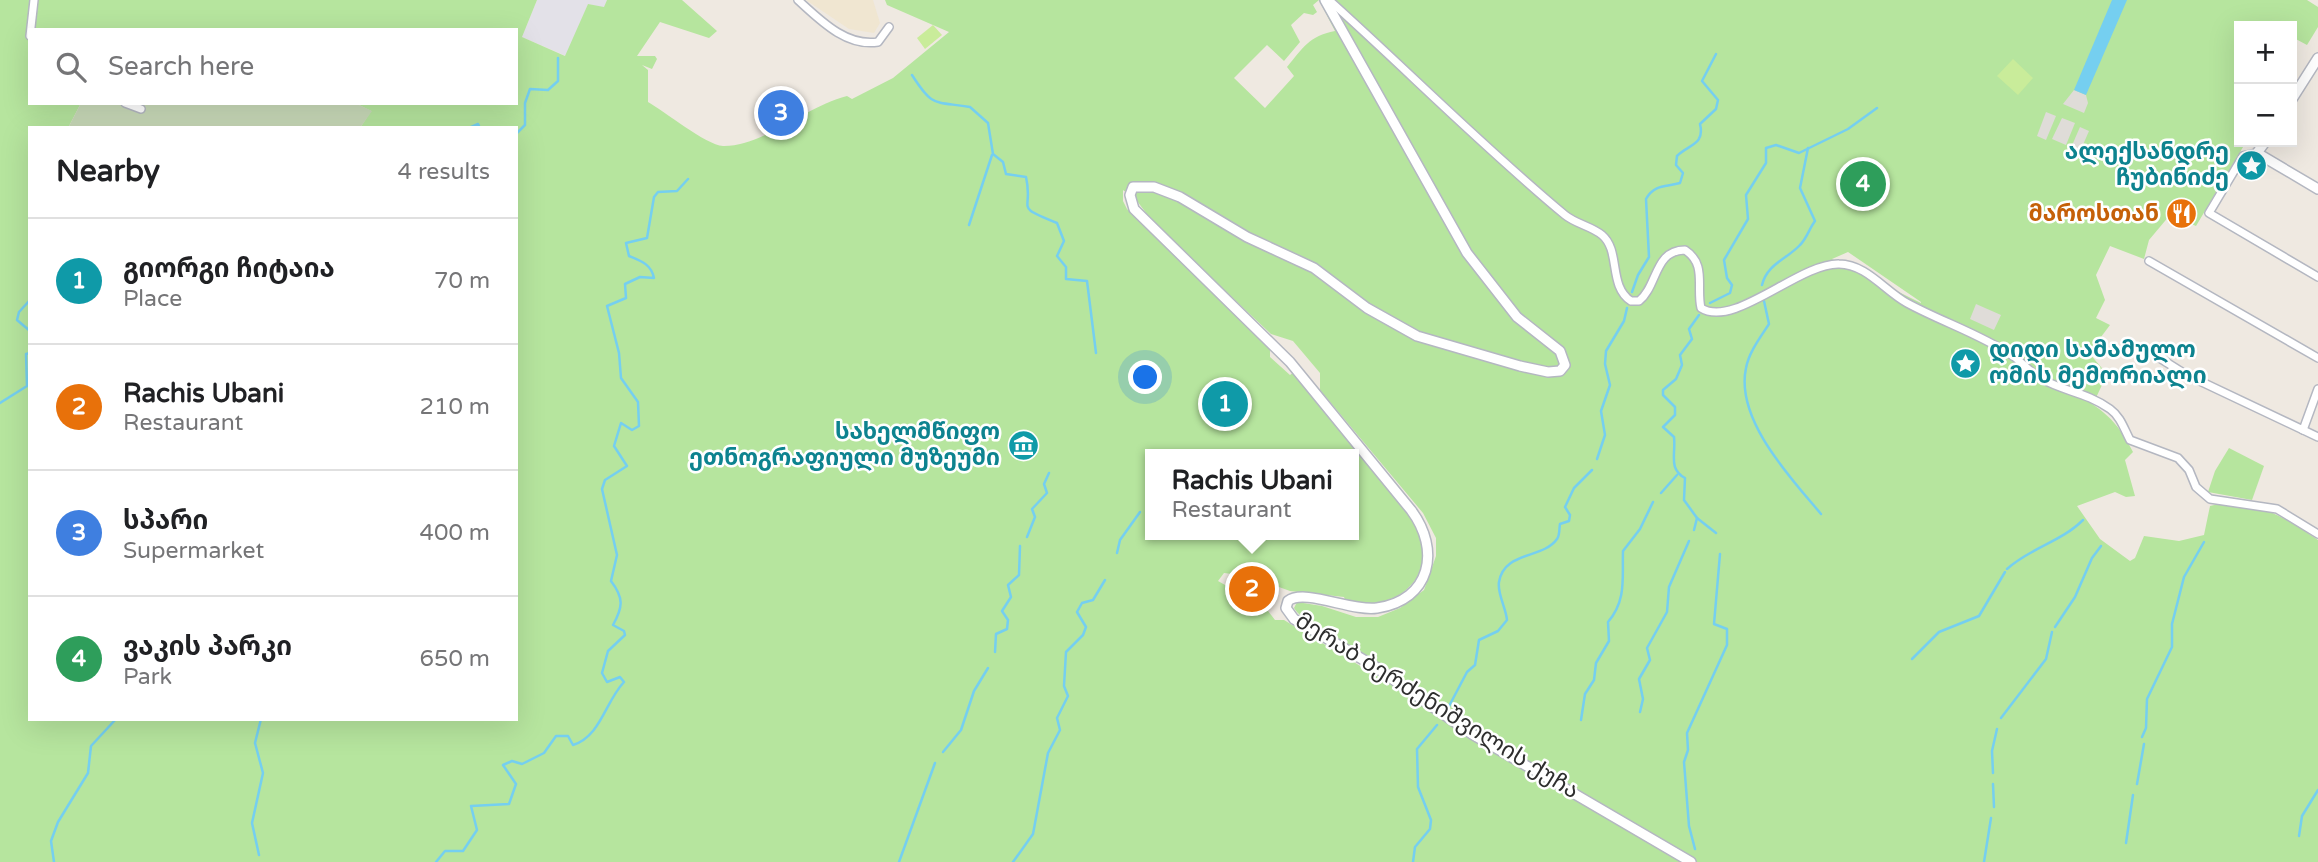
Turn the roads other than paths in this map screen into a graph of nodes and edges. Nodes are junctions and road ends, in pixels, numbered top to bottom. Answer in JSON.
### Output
{"nodes":[{"id":1,"x":34,"y":0,"type":"edge"},
{"id":2,"x":798,"y":0,"type":"edge"},
{"id":3,"x":1327,"y":0,"type":"edge"},
{"id":4,"x":889,"y":27,"type":"dead end"},
{"id":5,"x":31,"y":28,"type":"edge"},
{"id":6,"x":2318,"y":58,"type":"edge"},
{"id":7,"x":2297,"y":91,"type":"edge"},
{"id":8,"x":130,"y":105,"type":"edge"},
{"id":9,"x":141,"y":109,"type":"dead end"},
{"id":10,"x":2262,"y":147,"type":"edge"},
{"id":11,"x":2258,"y":153,"type":"junction"},
{"id":12,"x":2318,"y":189,"type":"edge"},
{"id":13,"x":2148,"y":261,"type":"dead end"},
{"id":14,"x":2318,"y":277,"type":"edge"},
{"id":15,"x":2317,"y":354,"type":"edge"},
{"id":16,"x":2158,"y":357,"type":"dead end"},
{"id":17,"x":2318,"y":389,"type":"edge"},
{"id":18,"x":2302,"y":430,"type":"junction"},
{"id":19,"x":2318,"y":437,"type":"edge"},
{"id":20,"x":2318,"y":534,"type":"edge"},
{"id":21,"x":1691,"y":862,"type":"edge"}],
"edges":[{"from":1,"to":5,"type":"street"},
{"from":2,"to":4,"type":"street"},
{"from":3,"to":20,"type":"street"},
{"from":3,"to":21,"type":"street","name":"მერაბ ბერძენიშვილის ქუჩა"},
{"from":6,"to":7,"type":"street"},
{"from":8,"to":9,"type":"street"},
{"from":10,"to":11,"type":"street"},
{"from":11,"to":12,"type":"street"},
{"from":11,"to":14,"type":"street"},
{"from":13,"to":15,"type":"street"},
{"from":16,"to":18,"type":"street"},
{"from":17,"to":18,"type":"street"},
{"from":18,"to":19,"type":"street"}]}
